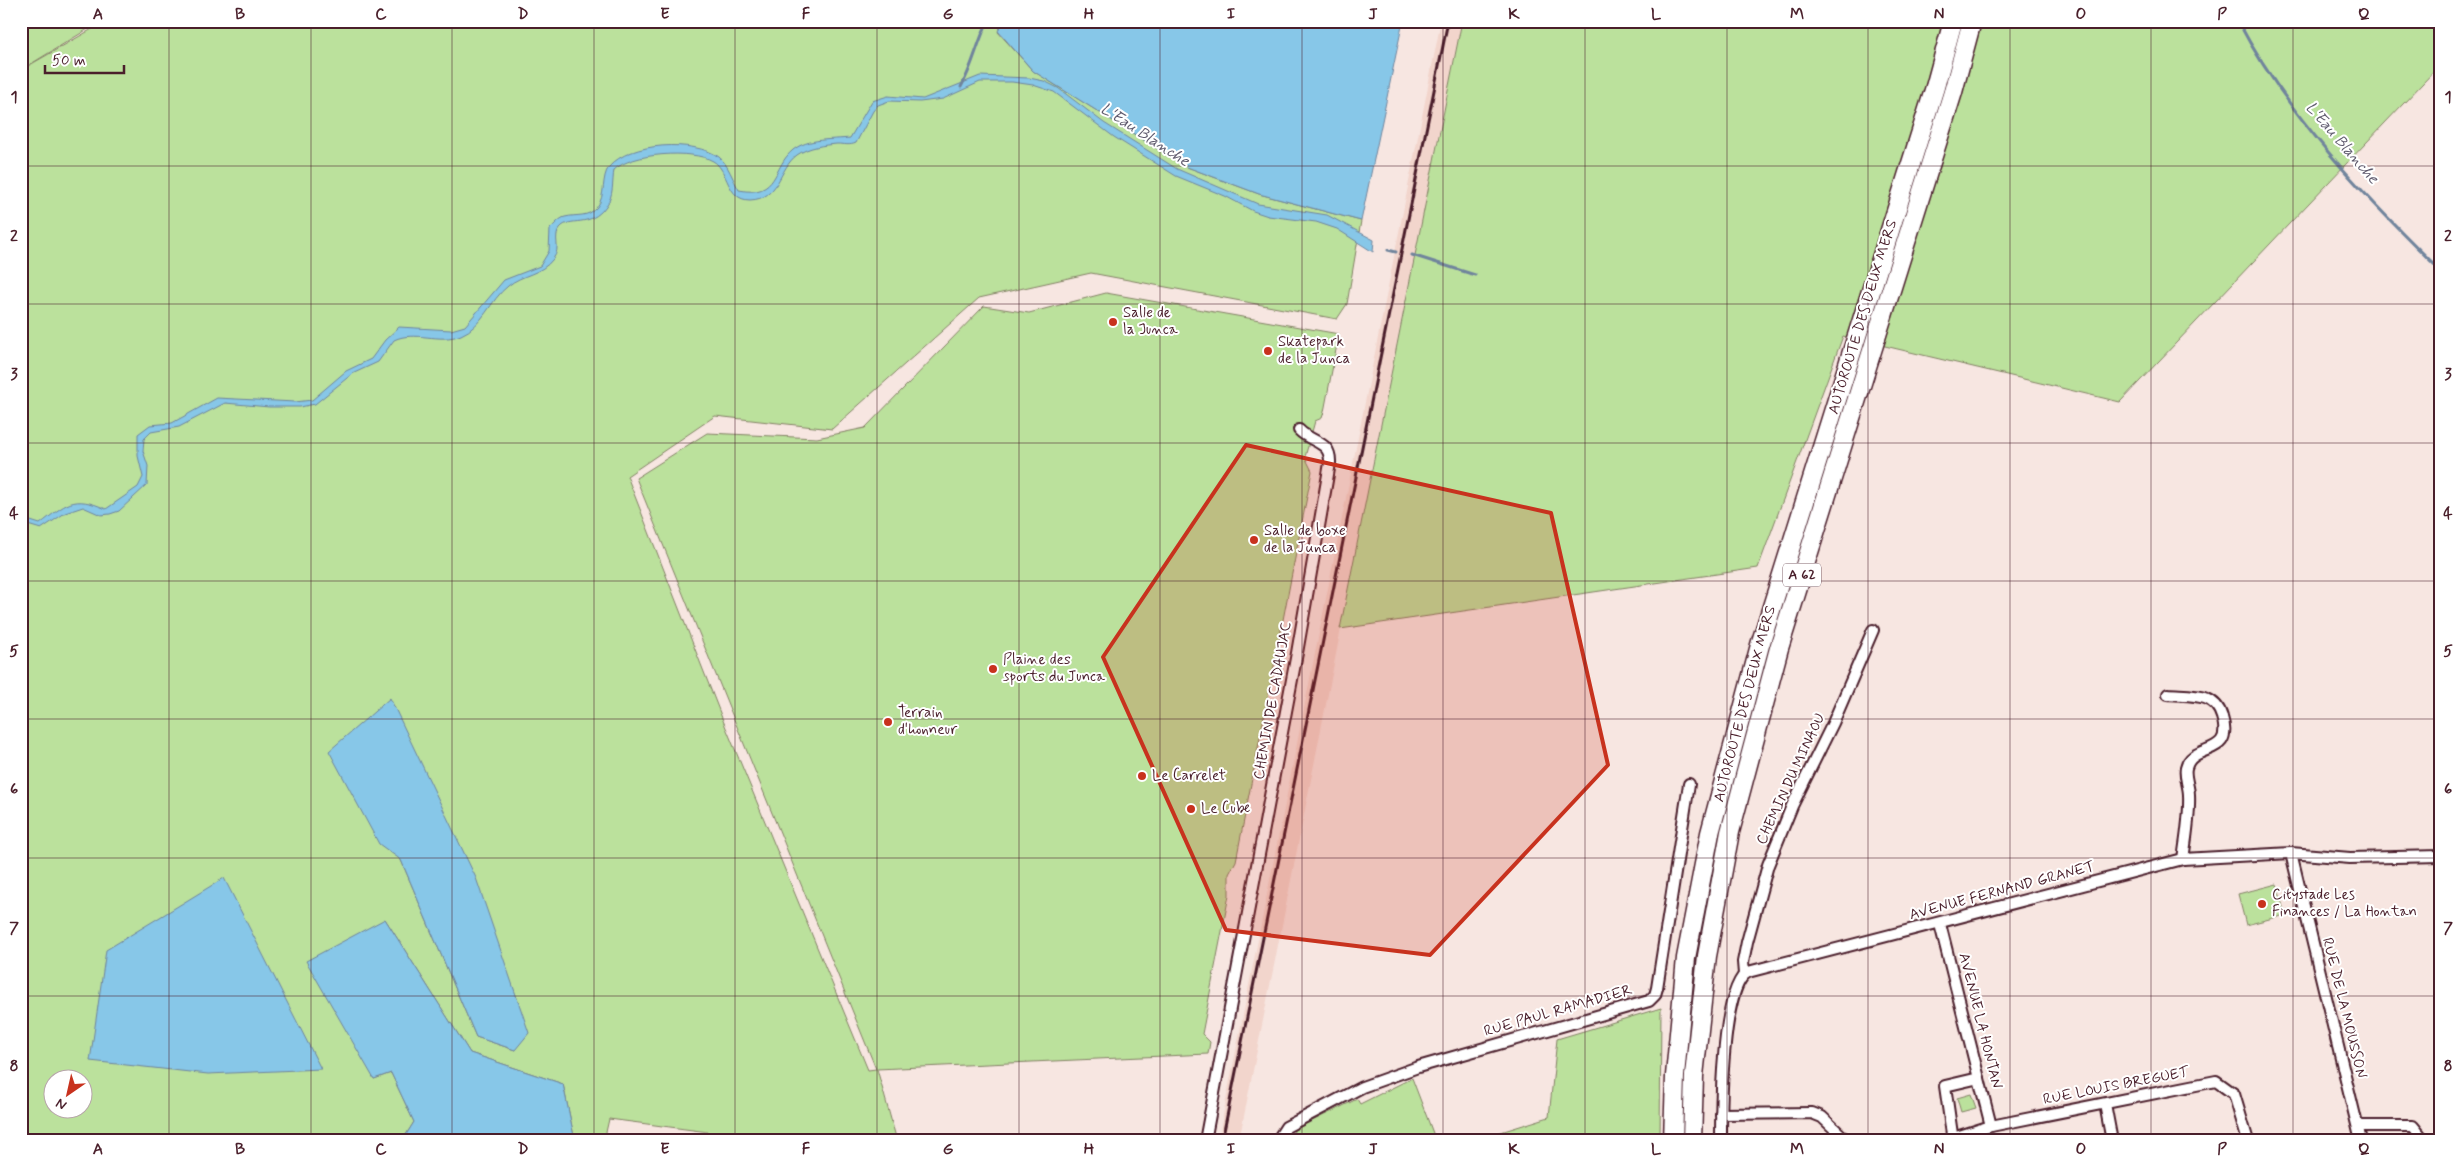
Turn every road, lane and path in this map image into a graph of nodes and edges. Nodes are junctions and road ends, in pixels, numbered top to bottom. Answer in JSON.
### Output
{"nodes":[{"id":1,"x":1953,"y":21,"type":"edge"},
{"id":2,"x":1972,"y":21,"type":"edge"},
{"id":3,"x":1299,"y":430,"type":"dead end"},
{"id":4,"x":1873,"y":630,"type":"dead end"},
{"id":5,"x":2168,"y":694,"type":"dead end"},
{"id":6,"x":1689,"y":784,"type":"dead end"},
{"id":7,"x":2291,"y":853,"type":"junction"},
{"id":8,"x":2441,"y":856,"type":"edge"},
{"id":9,"x":2183,"y":859,"type":"junction"},
{"id":10,"x":1940,"y":924,"type":"junction"},
{"id":11,"x":1744,"y":974,"type":"junction"},
{"id":12,"x":1979,"y":1078,"type":"junction"},
{"id":13,"x":2105,"y":1104,"type":"junction"},
{"id":14,"x":1721,"y":1114,"type":"junction"},
{"id":15,"x":1990,"y":1126,"type":"junction"},
{"id":16,"x":2358,"y":1126,"type":"junction"},
{"id":17,"x":1953,"y":1139,"type":"edge"},
{"id":18,"x":1205,"y":1141,"type":"edge"},
{"id":19,"x":1277,"y":1141,"type":"edge"},
{"id":20,"x":1673,"y":1141,"type":"edge"},
{"id":21,"x":1692,"y":1141,"type":"edge"},
{"id":22,"x":1721,"y":1141,"type":"edge"},
{"id":23,"x":1841,"y":1141,"type":"edge"},
{"id":24,"x":2112,"y":1141,"type":"edge"},
{"id":25,"x":2248,"y":1141,"type":"edge"},
{"id":26,"x":2361,"y":1141,"type":"edge"},
{"id":27,"x":2425,"y":1141,"type":"edge"}],
"edges":[{"from":1,"to":20,"type":"highway","name":"AUTOROUTE DES DEUX MERS","number":"A 62"},
{"from":2,"to":21,"type":"highway","name":"AUTOROUTE DES DEUX MERS","number":"A 62"},
{"from":3,"to":18,"type":"street","name":"CHEMIN DE CADAUJAC"},
{"from":4,"to":11,"type":"street","name":"CHEMIN DU MINAOU"},
{"from":5,"to":9,"type":"street"},
{"from":6,"to":19,"type":"street","name":"RUE PAUL RAMADIER"},
{"from":7,"to":8,"type":"street","name":"AVENUE FERNAND GRANET"},
{"from":7,"to":9,"type":"street","name":"AVENUE FERNAND GRANET"},
{"from":7,"to":16,"type":"street","name":"RUE DE LA MOUSSON"},
{"from":9,"to":10,"type":"street","name":"AVENUE FERNAND GRANET"},
{"from":10,"to":11,"type":"street","name":"AVENUE FERNAND GRANET"},
{"from":10,"to":12,"type":"street","name":"AVENUE LA HONTAN"},
{"from":11,"to":14,"type":"street"},
{"from":12,"to":15,"type":"street","name":"AVENUE LA HONTAN"},
{"from":12,"to":17,"type":"street"},
{"from":13,"to":15,"type":"street","name":"RUE LOUIS BREGUET"},
{"from":13,"to":24,"type":"street"},
{"from":13,"to":25,"type":"street","name":"RUE LOUIS BREGUET"},
{"from":14,"to":22,"type":"street"},
{"from":14,"to":23,"type":"street"},
{"from":15,"to":17,"type":"street","name":"RUE LOUIS BREGUET"},
{"from":16,"to":26,"type":"street","name":"RUE DE LA MOUSSON"},
{"from":16,"to":27,"type":"street"}]}
